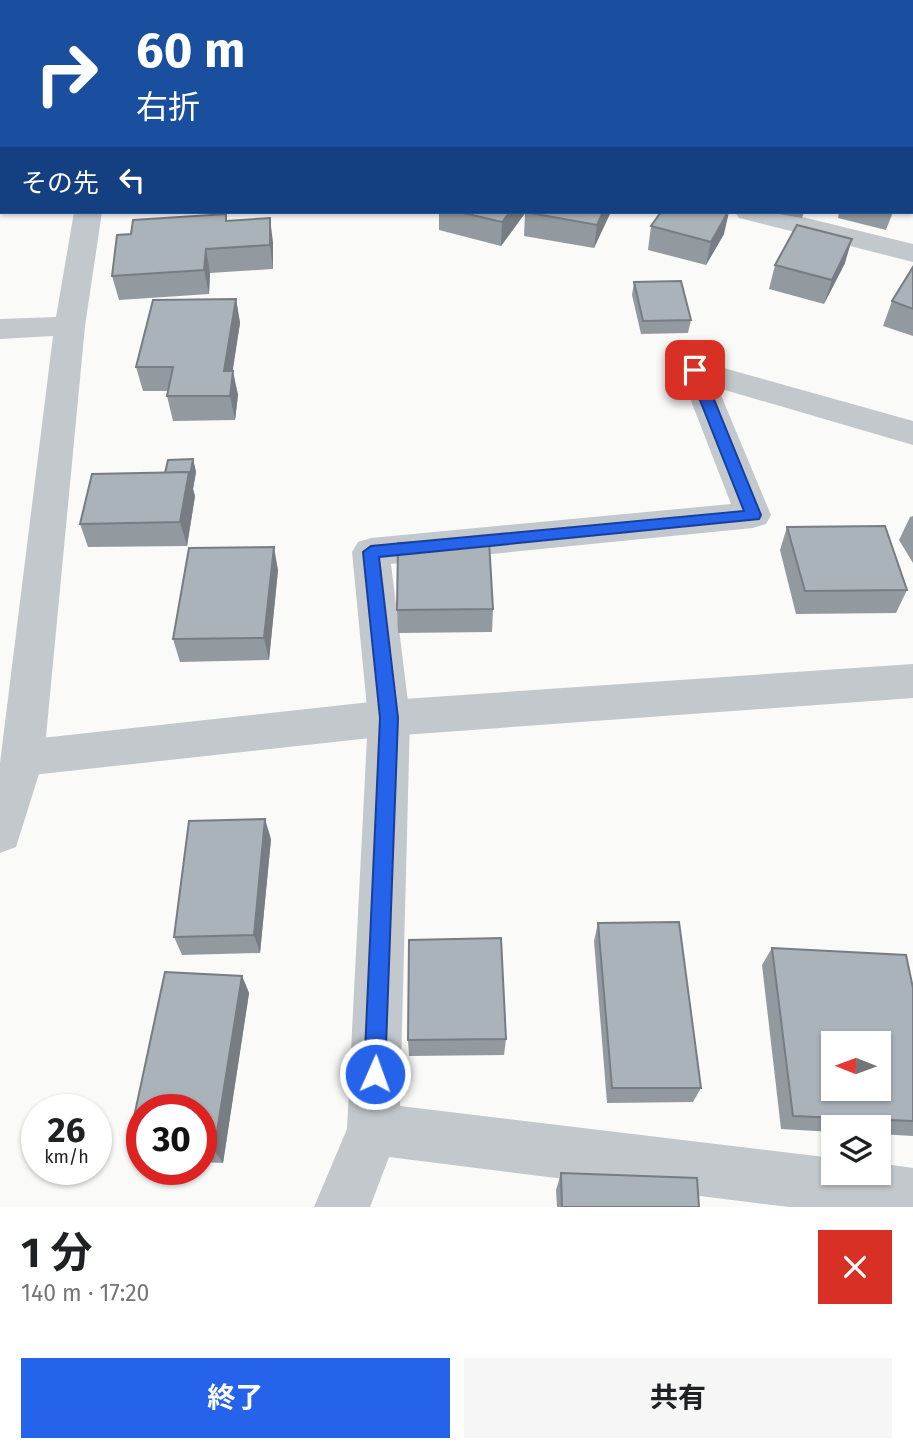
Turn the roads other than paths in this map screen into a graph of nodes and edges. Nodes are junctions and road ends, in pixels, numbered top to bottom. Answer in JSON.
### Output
{"nodes":[{"id":1,"x":88,"y":214,"type":"edge"},
{"id":2,"x":757,"y":214,"type":"edge"},
{"id":3,"x":913,"y":253,"type":"edge"},
{"id":4,"x":70,"y":326,"type":"junction"},
{"id":5,"x":0,"y":329,"type":"edge"},
{"id":6,"x":913,"y":433,"type":"edge"},
{"id":7,"x":913,"y":681,"type":"edge"},
{"id":8,"x":389,"y":718,"type":"junction"},
{"id":9,"x":11,"y":759,"type":"edge"},
{"id":10,"x":0,"y":832,"type":"edge"},
{"id":11,"x":373,"y":1129,"type":"junction"},
{"id":12,"x":913,"y":1195,"type":"edge"},
{"id":13,"x":342,"y":1207,"type":"edge"}],
"edges":[{"from":1,"to":4,"type":"street"},
{"from":2,"to":3,"type":"street"},
{"from":4,"to":5,"type":"street"},
{"from":4,"to":9,"type":"street"},
{"from":6,"to":8,"type":"street"},
{"from":7,"to":8,"type":"street"},
{"from":8,"to":9,"type":"street"},
{"from":8,"to":11,"type":"street"},
{"from":9,"to":10,"type":"street"},
{"from":11,"to":12,"type":"street"},
{"from":11,"to":13,"type":"street"}]}
